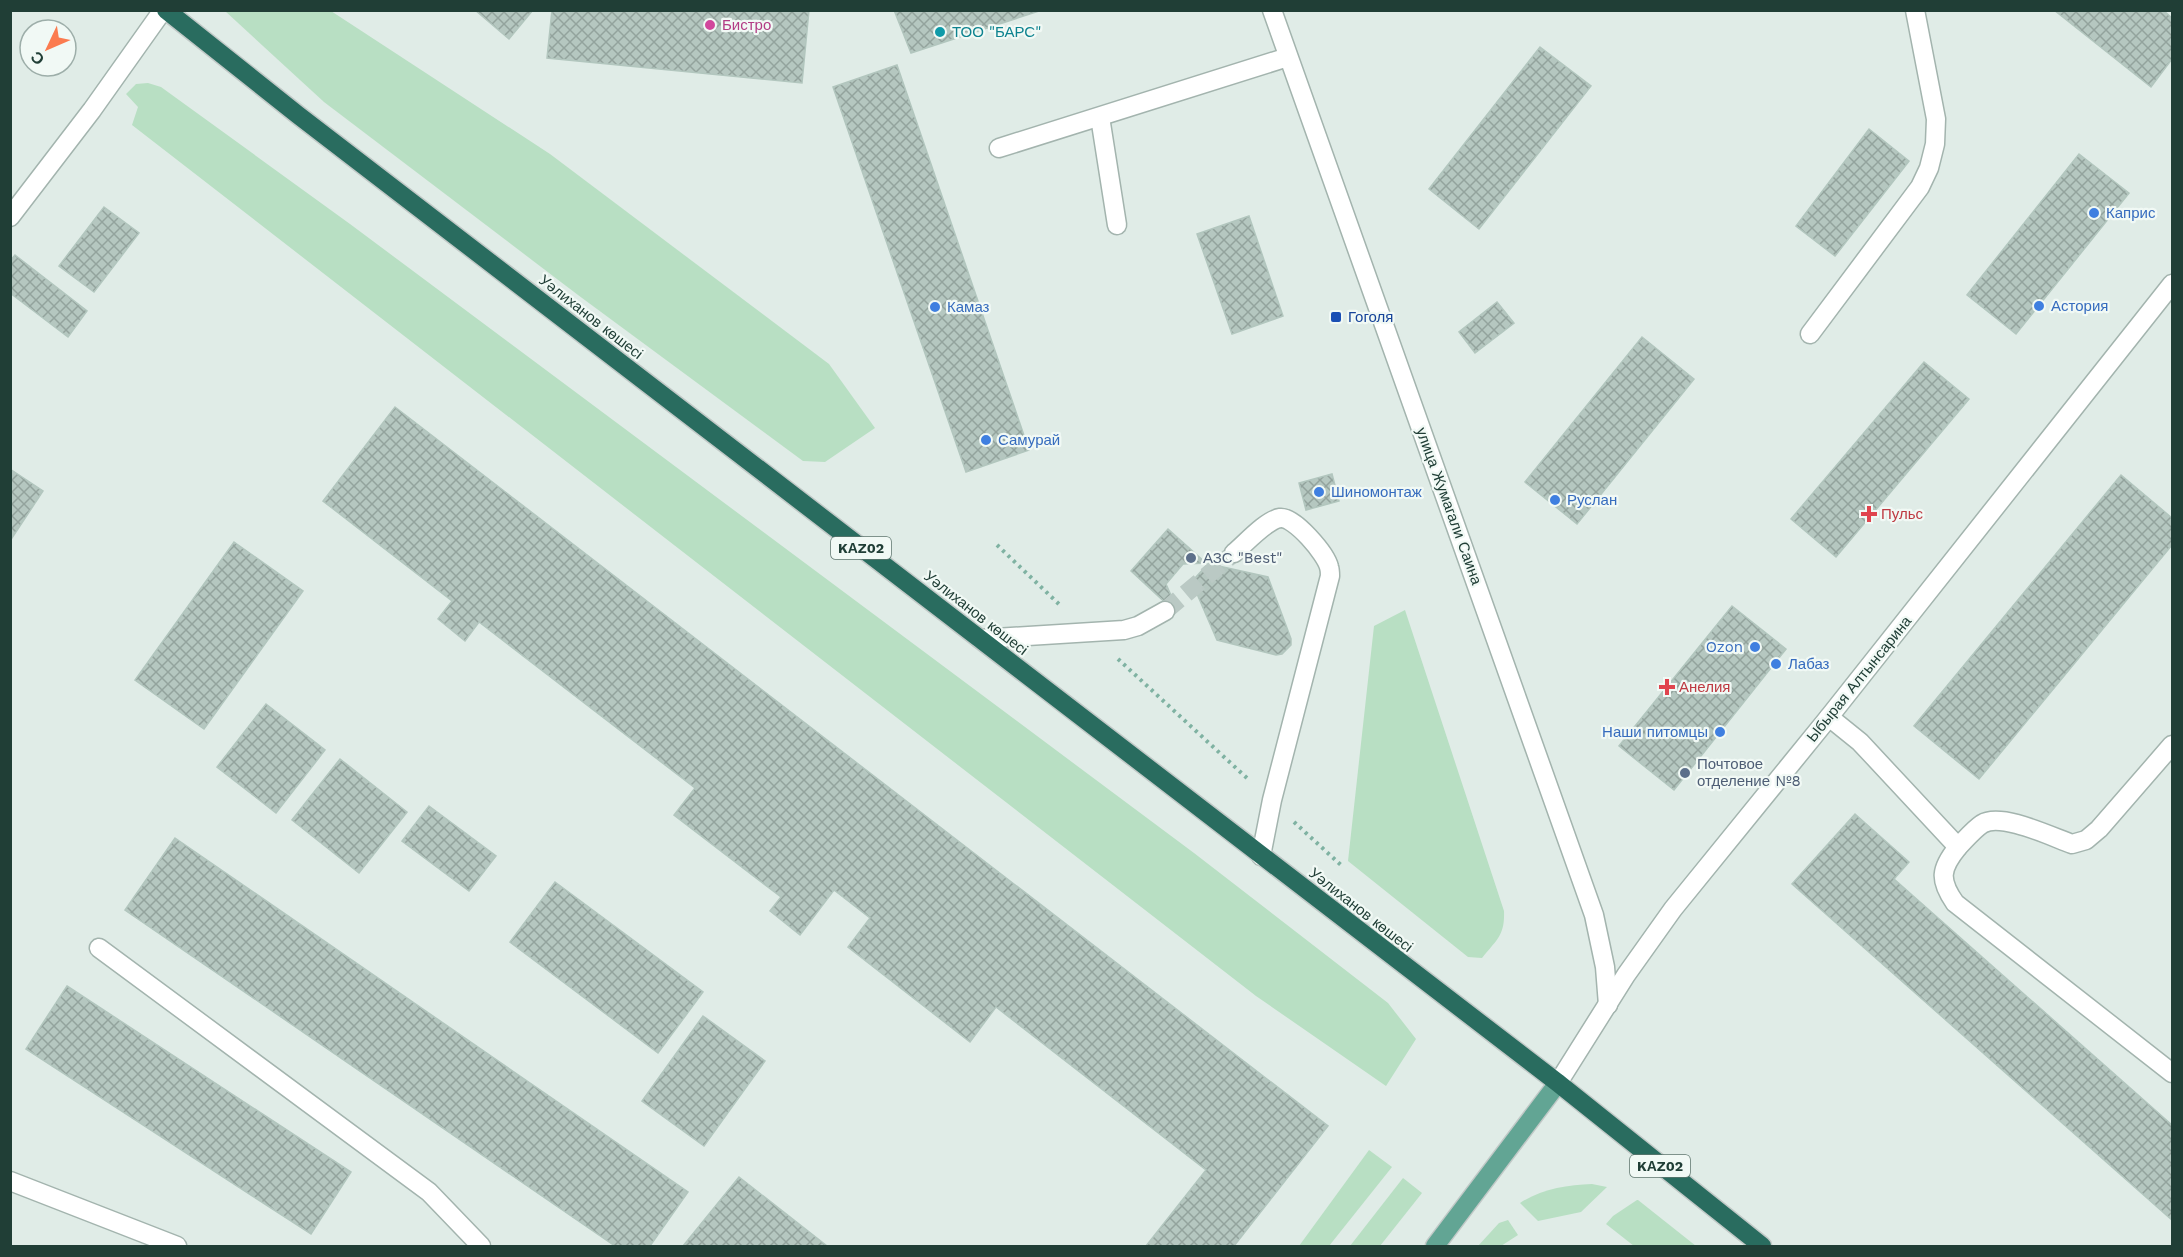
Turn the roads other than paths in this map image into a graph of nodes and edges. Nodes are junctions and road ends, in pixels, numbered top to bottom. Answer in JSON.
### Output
{"nodes":[{"id":1,"x":164,"y":10,"type":"edge"},
{"id":2,"x":1272,"y":10,"type":"edge"},
{"id":3,"x":1916,"y":10,"type":"edge"},
{"id":4,"x":1288,"y":57,"type":"junction"},
{"id":5,"x":1100,"y":117,"type":"junction"},
{"id":6,"x":999,"y":148,"type":"dead end"},
{"id":7,"x":10,"y":217,"type":"edge"},
{"id":8,"x":1117,"y":225,"type":"dead end"},
{"id":9,"x":2172,"y":284,"type":"edge"},
{"id":10,"x":1810,"y":334,"type":"dead end"},
{"id":11,"x":1234,"y":553,"type":"tunnel mouth"},
{"id":12,"x":1165,"y":611,"type":"tunnel mouth"},
{"id":13,"x":980,"y":639,"type":"junction"},
{"id":14,"x":1829,"y":717,"type":"junction"},
{"id":15,"x":2172,"y":745,"type":"edge"},
{"id":16,"x":1958,"y":847,"type":"junction"},
{"id":17,"x":1261,"y":856,"type":"junction"},
{"id":18,"x":99,"y":948,"type":"dead end"},
{"id":19,"x":1608,"y":1005,"type":"junction"},
{"id":20,"x":2172,"y":1073,"type":"edge"},
{"id":21,"x":1558,"y":1083,"type":"junction"},
{"id":22,"x":10,"y":1181,"type":"edge"},
{"id":23,"x":177,"y":1246,"type":"edge"},
{"id":24,"x":482,"y":1246,"type":"edge"},
{"id":25,"x":1434,"y":1246,"type":"edge"},
{"id":26,"x":1762,"y":1246,"type":"edge"}],
"edges":[{"from":1,"to":7,"type":"street"},
{"from":1,"to":13,"type":"highway","name":"Уәлиханов көшесі","number":"KАZ02"},
{"from":2,"to":4,"type":"street","name":"улица Жумагали Саина"},
{"from":3,"to":10,"type":"street"},
{"from":4,"to":5,"type":"street"},
{"from":4,"to":19,"type":"street","name":"улица Жумагали Саина"},
{"from":5,"to":6,"type":"street"},
{"from":5,"to":8,"type":"street"},
{"from":9,"to":14,"type":"street","name":"Ыбырая Алтынсарина"},
{"from":11,"to":17,"type":"street"},
{"from":12,"to":13,"type":"street"},
{"from":13,"to":17,"type":"highway","name":"Уәлиханов көшесі","number":"KАZ02"},
{"from":14,"to":16,"type":"street"},
{"from":14,"to":19,"type":"street","name":"Ыбырая Алтынсарина"},
{"from":15,"to":16,"type":"street"},
{"from":16,"to":20,"type":"street"},
{"from":17,"to":21,"type":"highway","name":"Уәлиханов көшесі","number":"KАZ02"},
{"from":18,"to":24,"type":"street"},
{"from":19,"to":21,"type":"street","name":"Ыбырая Алтынсарина"},
{"from":21,"to":25,"type":"main road"},
{"from":21,"to":26,"type":"highway","name":"Уәлиханов көшесі","number":"KАZ02"},
{"from":22,"to":23,"type":"street"}]}
